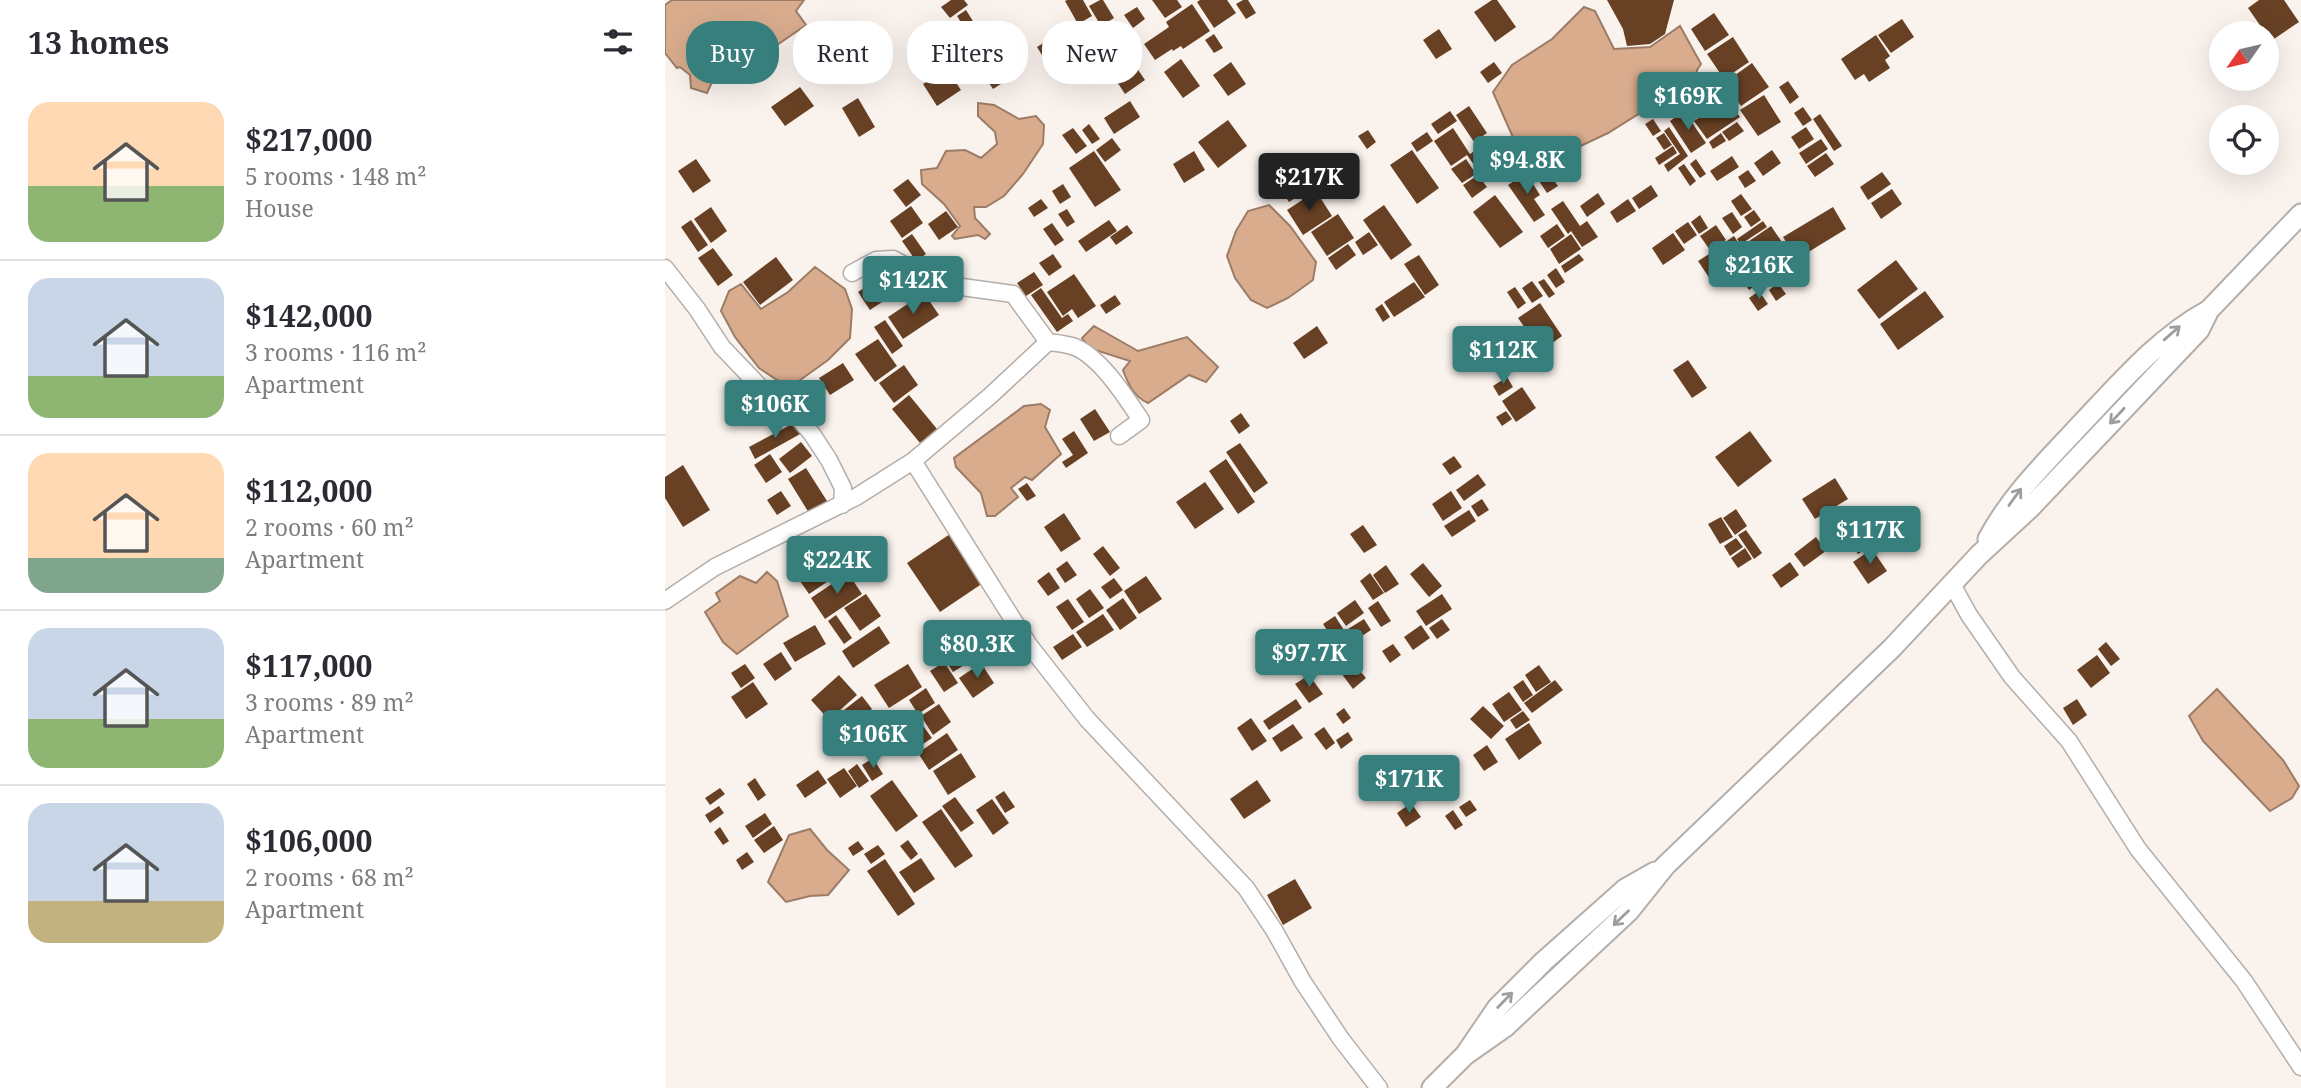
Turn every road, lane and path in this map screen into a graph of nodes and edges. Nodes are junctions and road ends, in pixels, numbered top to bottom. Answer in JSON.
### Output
{"nodes":[{"id":1,"x":2301,"y":214,"type":"edge"},
{"id":2,"x":665,"y":268,"type":"edge"},
{"id":3,"x":852,"y":273,"type":"dead end"},
{"id":4,"x":1048,"y":342,"type":"junction"},
{"id":5,"x":1119,"y":436,"type":"dead end"},
{"id":6,"x":913,"y":461,"type":"junction"},
{"id":7,"x":842,"y":505,"type":"junction"},
{"id":8,"x":1952,"y":584,"type":"junction"},
{"id":9,"x":665,"y":601,"type":"edge"},
{"id":10,"x":2301,"y":1068,"type":"edge"},
{"id":11,"x":1379,"y":1088,"type":"edge"},
{"id":12,"x":1433,"y":1088,"type":"edge"}],
"edges":[{"from":1,"to":8,"type":"main road"},
{"from":2,"to":7,"type":"street"},
{"from":3,"to":4,"type":"street"},
{"from":4,"to":5,"type":"street"},
{"from":4,"to":6,"type":"street"},
{"from":6,"to":7,"type":"street"},
{"from":6,"to":11,"type":"street"},
{"from":7,"to":9,"type":"street"},
{"from":8,"to":10,"type":"street"},
{"from":8,"to":12,"type":"main road"}]}
